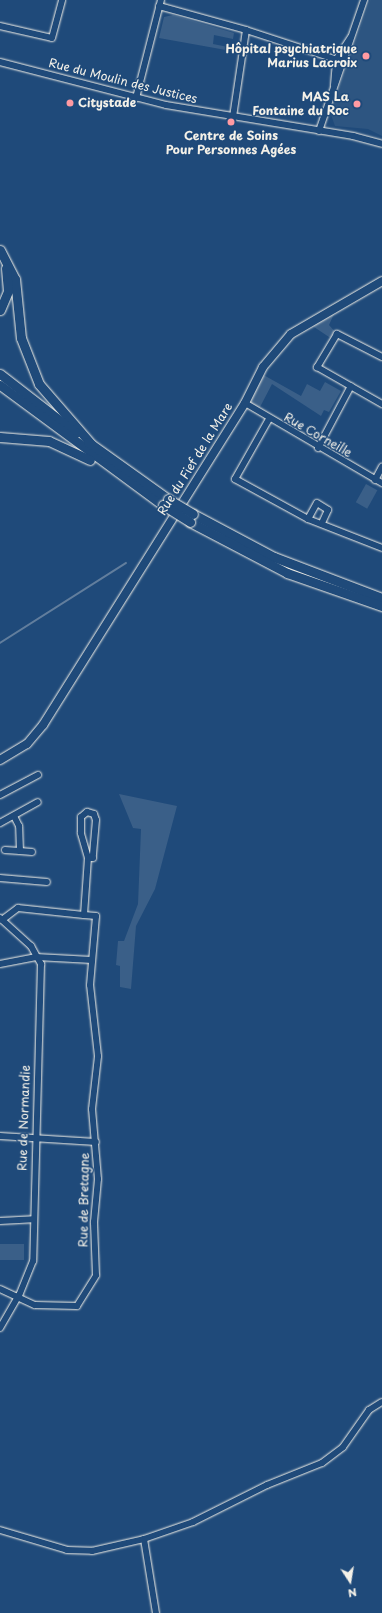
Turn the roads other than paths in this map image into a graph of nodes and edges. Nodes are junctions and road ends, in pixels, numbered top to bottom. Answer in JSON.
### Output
{"nodes":[{"id":1,"x":62,"y":0,"type":"edge"},
{"id":2,"x":364,"y":0,"type":"edge"},
{"id":3,"x":160,"y":3,"type":"edge"},
{"id":4,"x":0,"y":26,"type":"edge"},
{"id":5,"x":246,"y":30,"type":"junction"},
{"id":6,"x":351,"y":36,"type":"junction"},
{"id":7,"x":336,"y":60,"type":"junction"},
{"id":8,"x":0,"y":62,"type":"edge"},
{"id":9,"x":344,"y":62,"type":"junction"},
{"id":10,"x":334,"y":88,"type":"junction"},
{"id":11,"x":136,"y":98,"type":"junction"},
{"id":12,"x":233,"y":117,"type":"junction"},
{"id":13,"x":319,"y":131,"type":"junction"},
{"id":14,"x":382,"y":144,"type":"edge"},
{"id":15,"x":0,"y":250,"type":"edge"},
{"id":16,"x":0,"y":258,"type":"edge"},
{"id":17,"x":382,"y":281,"type":"edge"},
{"id":18,"x":0,"y":310,"type":"edge"},
{"id":19,"x":382,"y":357,"type":"edge"},
{"id":20,"x":0,"y":374,"type":"edge"},
{"id":21,"x":0,"y":385,"type":"edge"},
{"id":22,"x":350,"y":386,"type":"junction"},
{"id":23,"x":245,"y":403,"type":"junction"},
{"id":24,"x":382,"y":404,"type":"edge"},
{"id":25,"x":269,"y":419,"type":"junction"},
{"id":26,"x":0,"y":436,"type":"edge"},
{"id":27,"x":92,"y":445,"type":"junction"},
{"id":28,"x":318,"y":448,"type":"junction"},
{"id":29,"x":382,"y":467,"type":"edge"},
{"id":30,"x":375,"y":480,"type":"junction"},
{"id":31,"x":128,"y":482,"type":"junction"},
{"id":32,"x":382,"y":483,"type":"edge"},
{"id":33,"x":166,"y":502,"type":"junction"},
{"id":34,"x":191,"y":518,"type":"junction"},
{"id":35,"x":308,"y":519,"type":"junction"},
{"id":36,"x":322,"y":523,"type":"junction"},
{"id":37,"x":382,"y":547,"type":"edge"},
{"id":38,"x":382,"y":598,"type":"edge"},
{"id":39,"x":382,"y":606,"type":"edge"},
{"id":40,"x":66,"y":688,"type":"junction"},
{"id":41,"x":0,"y":754,"type":"edge"},
{"id":42,"x":0,"y":760,"type":"edge"},
{"id":43,"x":38,"y":775,"type":"dead end"},
{"id":44,"x":0,"y":795,"type":"edge"},
{"id":45,"x":38,"y":802,"type":"dead end"},
{"id":46,"x":14,"y":816,"type":"junction"},
{"id":47,"x":0,"y":823,"type":"edge"},
{"id":48,"x":5,"y":850,"type":"dead end"},
{"id":49,"x":20,"y":851,"type":"junction"},
{"id":50,"x":32,"y":852,"type":"dead end"},
{"id":51,"x":88,"y":858,"type":"junction"},
{"id":52,"x":0,"y":878,"type":"edge"},
{"id":53,"x":47,"y":882,"type":"dead end"},
{"id":54,"x":84,"y":915,"type":"junction"},
{"id":55,"x":1,"y":919,"type":"edge"},
{"id":56,"x":39,"y":957,"type":"junction"},
{"id":57,"x":92,"y":960,"type":"junction"},
{"id":58,"x":0,"y":964,"type":"edge"},
{"id":59,"x":0,"y":1136,"type":"edge"},
{"id":60,"x":34,"y":1136,"type":"junction"},
{"id":61,"x":96,"y":1142,"type":"junction"},
{"id":62,"x":33,"y":1219,"type":"junction"},
{"id":63,"x":0,"y":1221,"type":"edge"},
{"id":64,"x":0,"y":1288,"type":"edge"},
{"id":65,"x":20,"y":1295,"type":"junction"},
{"id":66,"x":0,"y":1328,"type":"edge"},
{"id":67,"x":382,"y":1402,"type":"edge"},
{"id":68,"x":0,"y":1530,"type":"edge"},
{"id":69,"x":144,"y":1539,"type":"junction"},
{"id":70,"x":156,"y":1613,"type":"edge"}],
"edges":[{"from":1,"to":4,"type":"street"},
{"from":2,"to":6,"type":"street"},
{"from":3,"to":5,"type":"street"},
{"from":3,"to":11,"type":"street"},
{"from":5,"to":7,"type":"street"},
{"from":5,"to":12,"type":"street"},
{"from":6,"to":7,"type":"street"},
{"from":6,"to":9,"type":"street"},
{"from":7,"to":9,"type":"street"},
{"from":7,"to":10,"type":"street"},
{"from":8,"to":11,"type":"street","name":"Rue du Moulin des Justices"},
{"from":9,"to":10,"type":"street"},
{"from":10,"to":13,"type":"street"},
{"from":11,"to":12,"type":"street","name":"Rue du Moulin des Justices"},
{"from":12,"to":13,"type":"street","name":"Rue du Moulin des Justices"},
{"from":13,"to":14,"type":"street","name":"Rue du Moulin des Justices"},
{"from":15,"to":27,"type":"highway"},
{"from":16,"to":18,"type":"highway"},
{"from":17,"to":23,"type":"main road","name":"Rue du Fief de la Mare"},
{"from":19,"to":22,"type":"street"},
{"from":20,"to":27,"type":"highway"},
{"from":21,"to":31,"type":"highway"},
{"from":22,"to":24,"type":"street"},
{"from":22,"to":28,"type":"street"},
{"from":23,"to":25,"type":"street","name":"Rue Corneille"},
{"from":23,"to":40,"type":"main road","name":"Rue du Fief de la Mare"},
{"from":25,"to":28,"type":"street","name":"Rue Corneille"},
{"from":25,"to":35,"type":"street"},
{"from":26,"to":31,"type":"highway"},
{"from":27,"to":33,"type":"highway"},
{"from":28,"to":30,"type":"street","name":"Rue Corneille"},
{"from":29,"to":30,"type":"street"},
{"from":30,"to":32,"type":"street","name":"Rue Corneille"},
{"from":31,"to":33,"type":"highway"},
{"from":33,"to":34,"type":"highway","bridge":true},
{"from":34,"to":38,"type":"highway"},
{"from":34,"to":39,"type":"highway"},
{"from":35,"to":36,"type":"street"},
{"from":35,"to":36,"type":"street"},
{"from":36,"to":37,"type":"street"},
{"from":40,"to":41,"type":"main road","name":"Rue du Fief de la Mare"},
{"from":40,"to":42,"type":"main road","name":"Rue du Fief de la Mare"},
{"from":43,"to":44,"type":"street"},
{"from":45,"to":46,"type":"street"},
{"from":46,"to":47,"type":"street"},
{"from":46,"to":49,"type":"street"},
{"from":48,"to":49,"type":"street"},
{"from":49,"to":50,"type":"street"},
{"from":51,"to":51,"type":"street"},
{"from":51,"to":54,"type":"street"},
{"from":52,"to":53,"type":"street"},
{"from":54,"to":55,"type":"street"},
{"from":54,"to":57,"type":"street","name":"Rue de Bretagne"},
{"from":55,"to":56,"type":"street"},
{"from":56,"to":57,"type":"street"},
{"from":56,"to":58,"type":"street"},
{"from":56,"to":60,"type":"street","name":"Rue de Normandie"},
{"from":57,"to":61,"type":"street","name":"Rue de Bretagne"},
{"from":59,"to":60,"type":"street"},
{"from":60,"to":61,"type":"street"},
{"from":60,"to":62,"type":"street","name":"Rue de Normandie"},
{"from":61,"to":65,"type":"street","name":"Rue de Bretagne"},
{"from":62,"to":63,"type":"street"},
{"from":62,"to":65,"type":"street","name":"Rue de Normandie"},
{"from":64,"to":65,"type":"street","name":"Rue de Bretagne"},
{"from":65,"to":66,"type":"street","name":"Rue de Normandie"},
{"from":67,"to":69,"type":"street"},
{"from":68,"to":69,"type":"street"},
{"from":69,"to":70,"type":"street"}]}
